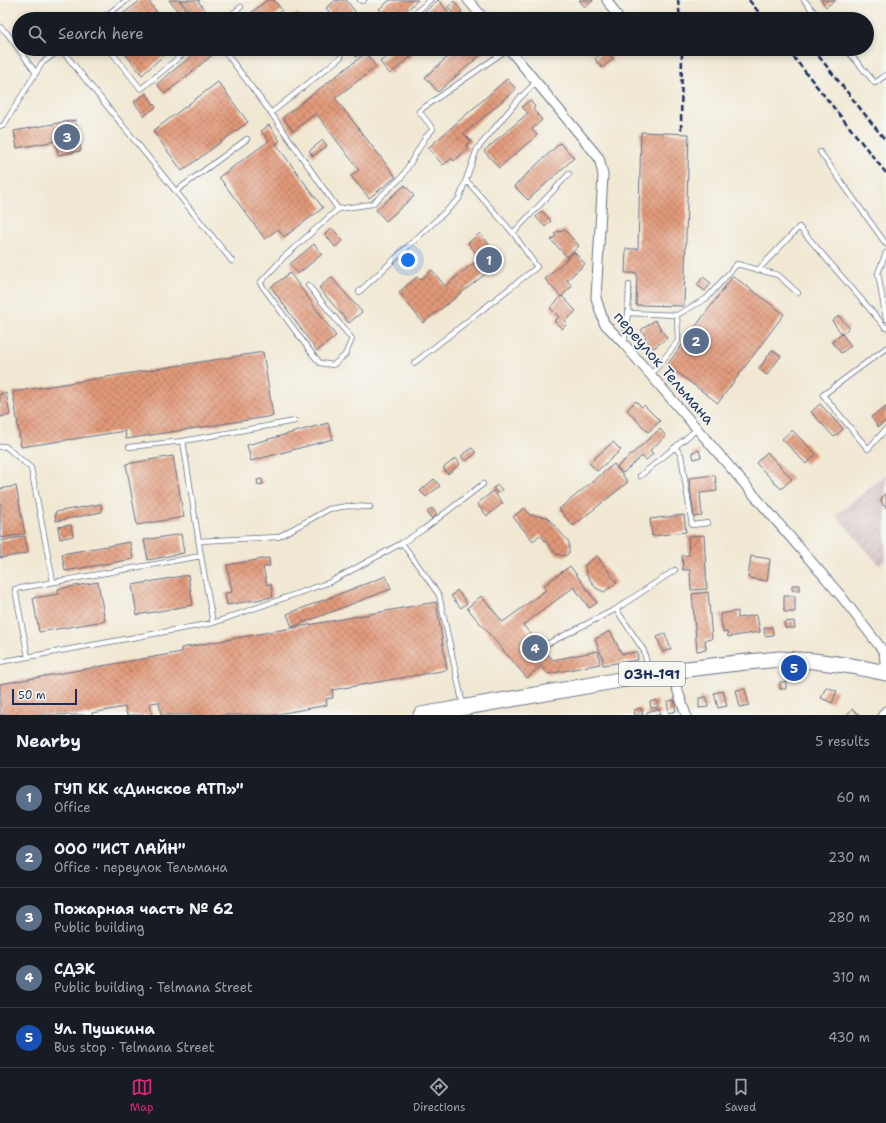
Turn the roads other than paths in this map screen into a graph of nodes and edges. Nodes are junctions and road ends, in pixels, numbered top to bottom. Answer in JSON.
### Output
{"nodes":[{"id":1,"x":127,"y":0,"type":"edge"},
{"id":2,"x":360,"y":0,"type":"edge"},
{"id":3,"x":364,"y":0,"type":"edge"},
{"id":4,"x":430,"y":0,"type":"edge"},
{"id":5,"x":468,"y":0,"type":"edge"},
{"id":6,"x":607,"y":0,"type":"edge"},
{"id":7,"x":804,"y":0,"type":"edge"},
{"id":8,"x":241,"y":7,"type":"dead end"},
{"id":9,"x":111,"y":12,"type":"edge"},
{"id":10,"x":235,"y":12,"type":"edge"},
{"id":11,"x":417,"y":12,"type":"edge"},
{"id":12,"x":478,"y":12,"type":"edge"},
{"id":13,"x":614,"y":12,"type":"edge"},
{"id":14,"x":814,"y":12,"type":"edge"},
{"id":15,"x":0,"y":27,"type":"edge"},
{"id":16,"x":12,"y":40,"type":"edge"},
{"id":17,"x":24,"y":56,"type":"edge"},
{"id":18,"x":52,"y":56,"type":"edge"},
{"id":19,"x":67,"y":56,"type":"edge"},
{"id":20,"x":115,"y":56,"type":"edge"},
{"id":21,"x":181,"y":56,"type":"edge"},
{"id":22,"x":228,"y":56,"type":"edge"},
{"id":23,"x":498,"y":56,"type":"edge"},
{"id":24,"x":514,"y":56,"type":"edge"},
{"id":25,"x":852,"y":56,"type":"edge"},
{"id":26,"x":341,"y":57,"type":"dead end"},
{"id":27,"x":36,"y":73,"type":"junction"},
{"id":28,"x":886,"y":75,"type":"edge"},
{"id":29,"x":536,"y":82,"type":"junction"},
{"id":30,"x":271,"y":113,"type":"junction"},
{"id":31,"x":0,"y":126,"type":"edge"},
{"id":32,"x":247,"y":139,"type":"dead end"},
{"id":33,"x":820,"y":152,"type":"dead end"},
{"id":34,"x":570,"y":174,"type":"dead end"},
{"id":35,"x":466,"y":180,"type":"junction"},
{"id":36,"x":176,"y":191,"type":"junction"},
{"id":37,"x":338,"y":210,"type":"junction"},
{"id":38,"x":513,"y":233,"type":"junction"},
{"id":39,"x":886,"y":244,"type":"edge"},
{"id":40,"x":886,"y":253,"type":"edge"},
{"id":41,"x":232,"y":261,"type":"dead end"},
{"id":42,"x":758,"y":270,"type":"junction"},
{"id":43,"x":308,"y":285,"type":"dead end"},
{"id":44,"x":629,"y":285,"type":"dead end"},
{"id":45,"x":359,"y":292,"type":"dead end"},
{"id":46,"x":798,"y":293,"type":"dead end"},
{"id":47,"x":628,"y":313,"type":"junction"},
{"id":48,"x":677,"y":315,"type":"junction"},
{"id":49,"x":886,"y":319,"type":"edge"},
{"id":50,"x":886,"y":328,"type":"edge"},
{"id":51,"x":624,"y":344,"type":"junction"},
{"id":52,"x":886,"y":348,"type":"edge"},
{"id":53,"x":414,"y":363,"type":"dead end"},
{"id":54,"x":651,"y":375,"type":"junction"},
{"id":55,"x":295,"y":420,"type":"dead end"},
{"id":56,"x":697,"y":429,"type":"junction"},
{"id":57,"x":886,"y":429,"type":"edge"},
{"id":58,"x":183,"y":441,"type":"junction"},
{"id":59,"x":0,"y":447,"type":"edge"},
{"id":60,"x":129,"y":447,"type":"dead end"},
{"id":61,"x":675,"y":447,"type":"junction"},
{"id":62,"x":640,"y":476,"type":"dead end"},
{"id":63,"x":483,"y":484,"type":"dead end"},
{"id":64,"x":370,"y":507,"type":"dead end"},
{"id":65,"x":708,"y":523,"type":"dead end"},
{"id":66,"x":199,"y":541,"type":"junction"},
{"id":67,"x":402,"y":543,"type":"junction"},
{"id":68,"x":201,"y":556,"type":"junction"},
{"id":69,"x":675,"y":570,"type":"dead end"},
{"id":70,"x":53,"y":581,"type":"junction"},
{"id":71,"x":616,"y":609,"type":"junction"},
{"id":72,"x":214,"y":623,"type":"junction"},
{"id":73,"x":549,"y":643,"type":"dead end"},
{"id":74,"x":28,"y":657,"type":"junction"},
{"id":75,"x":0,"y":662,"type":"edge"},
{"id":76,"x":671,"y":671,"type":"junction"},
{"id":77,"x":886,"y":673,"type":"edge"},
{"id":78,"x":650,"y":675,"type":"junction"},
{"id":79,"x":464,"y":707,"type":"junction"},
{"id":80,"x":886,"y":711,"type":"edge"},
{"id":81,"x":431,"y":714,"type":"edge"},
{"id":82,"x":686,"y":715,"type":"edge"},
{"id":83,"x":883,"y":715,"type":"edge"}],
"edges":[{"from":1,"to":9,"type":"lane"},
{"from":2,"to":3,"type":"lane"},
{"from":4,"to":11,"type":"lane"},
{"from":5,"to":12,"type":"street"},
{"from":6,"to":13,"type":"street"},
{"from":7,"to":14,"type":"lane"},
{"from":8,"to":10,"type":"lane"},
{"from":15,"to":16,"type":"lane"},
{"from":17,"to":27,"type":"lane"},
{"from":18,"to":27,"type":"lane"},
{"from":19,"to":36,"type":"lane"},
{"from":20,"to":21,"type":"lane"},
{"from":22,"to":30,"type":"lane"},
{"from":23,"to":37,"type":"lane"},
{"from":24,"to":29,"type":"street","name":"переулок Тельмана"},
{"from":25,"to":28,"type":"lane"},
{"from":26,"to":30,"type":"lane"},
{"from":27,"to":31,"type":"lane"},
{"from":29,"to":35,"type":"lane"},
{"from":29,"to":51,"type":"street","name":"переулок Тельмана"},
{"from":30,"to":37,"type":"lane"},
{"from":32,"to":36,"type":"lane"},
{"from":33,"to":39,"type":"lane"},
{"from":34,"to":38,"type":"lane"},
{"from":35,"to":38,"type":"lane"},
{"from":35,"to":45,"type":"lane"},
{"from":36,"to":41,"type":"lane"},
{"from":37,"to":43,"type":"lane"},
{"from":38,"to":53,"type":"lane"},
{"from":40,"to":49,"type":"lane"},
{"from":42,"to":46,"type":"lane"},
{"from":42,"to":48,"type":"lane"},
{"from":42,"to":50,"type":"lane"},
{"from":44,"to":47,"type":"lane"},
{"from":47,"to":48,"type":"lane"},
{"from":47,"to":51,"type":"lane"},
{"from":48,"to":54,"type":"lane"},
{"from":51,"to":54,"type":"street","name":"переулок Тельмана"},
{"from":52,"to":57,"type":"lane"},
{"from":54,"to":56,"type":"street","name":"переулок Тельмана"},
{"from":55,"to":58,"type":"lane"},
{"from":56,"to":61,"type":"lane"},
{"from":56,"to":77,"type":"street","name":"переулок Тельмана"},
{"from":58,"to":60,"type":"lane"},
{"from":58,"to":66,"type":"lane"},
{"from":59,"to":70,"type":"lane"},
{"from":61,"to":62,"type":"lane"},
{"from":61,"to":65,"type":"lane"},
{"from":63,"to":67,"type":"lane"},
{"from":64,"to":66,"type":"lane"},
{"from":66,"to":68,"type":"lane"},
{"from":67,"to":72,"type":"lane"},
{"from":67,"to":79,"type":"lane"},
{"from":68,"to":70,"type":"lane"},
{"from":68,"to":72,"type":"lane"},
{"from":69,"to":71,"type":"lane"},
{"from":70,"to":74,"type":"lane"},
{"from":71,"to":73,"type":"lane"},
{"from":71,"to":78,"type":"lane"},
{"from":72,"to":74,"type":"lane"},
{"from":74,"to":75,"type":"lane"},
{"from":76,"to":77,"type":"main road","number":"03Н-191"},
{"from":76,"to":78,"type":"main road","number":"03Н-191"},
{"from":76,"to":82,"type":"street"},
{"from":78,"to":79,"type":"main road","number":"03Н-191"},
{"from":79,"to":81,"type":"main road","number":"03Н-191"},
{"from":80,"to":83,"type":"street"}]}
